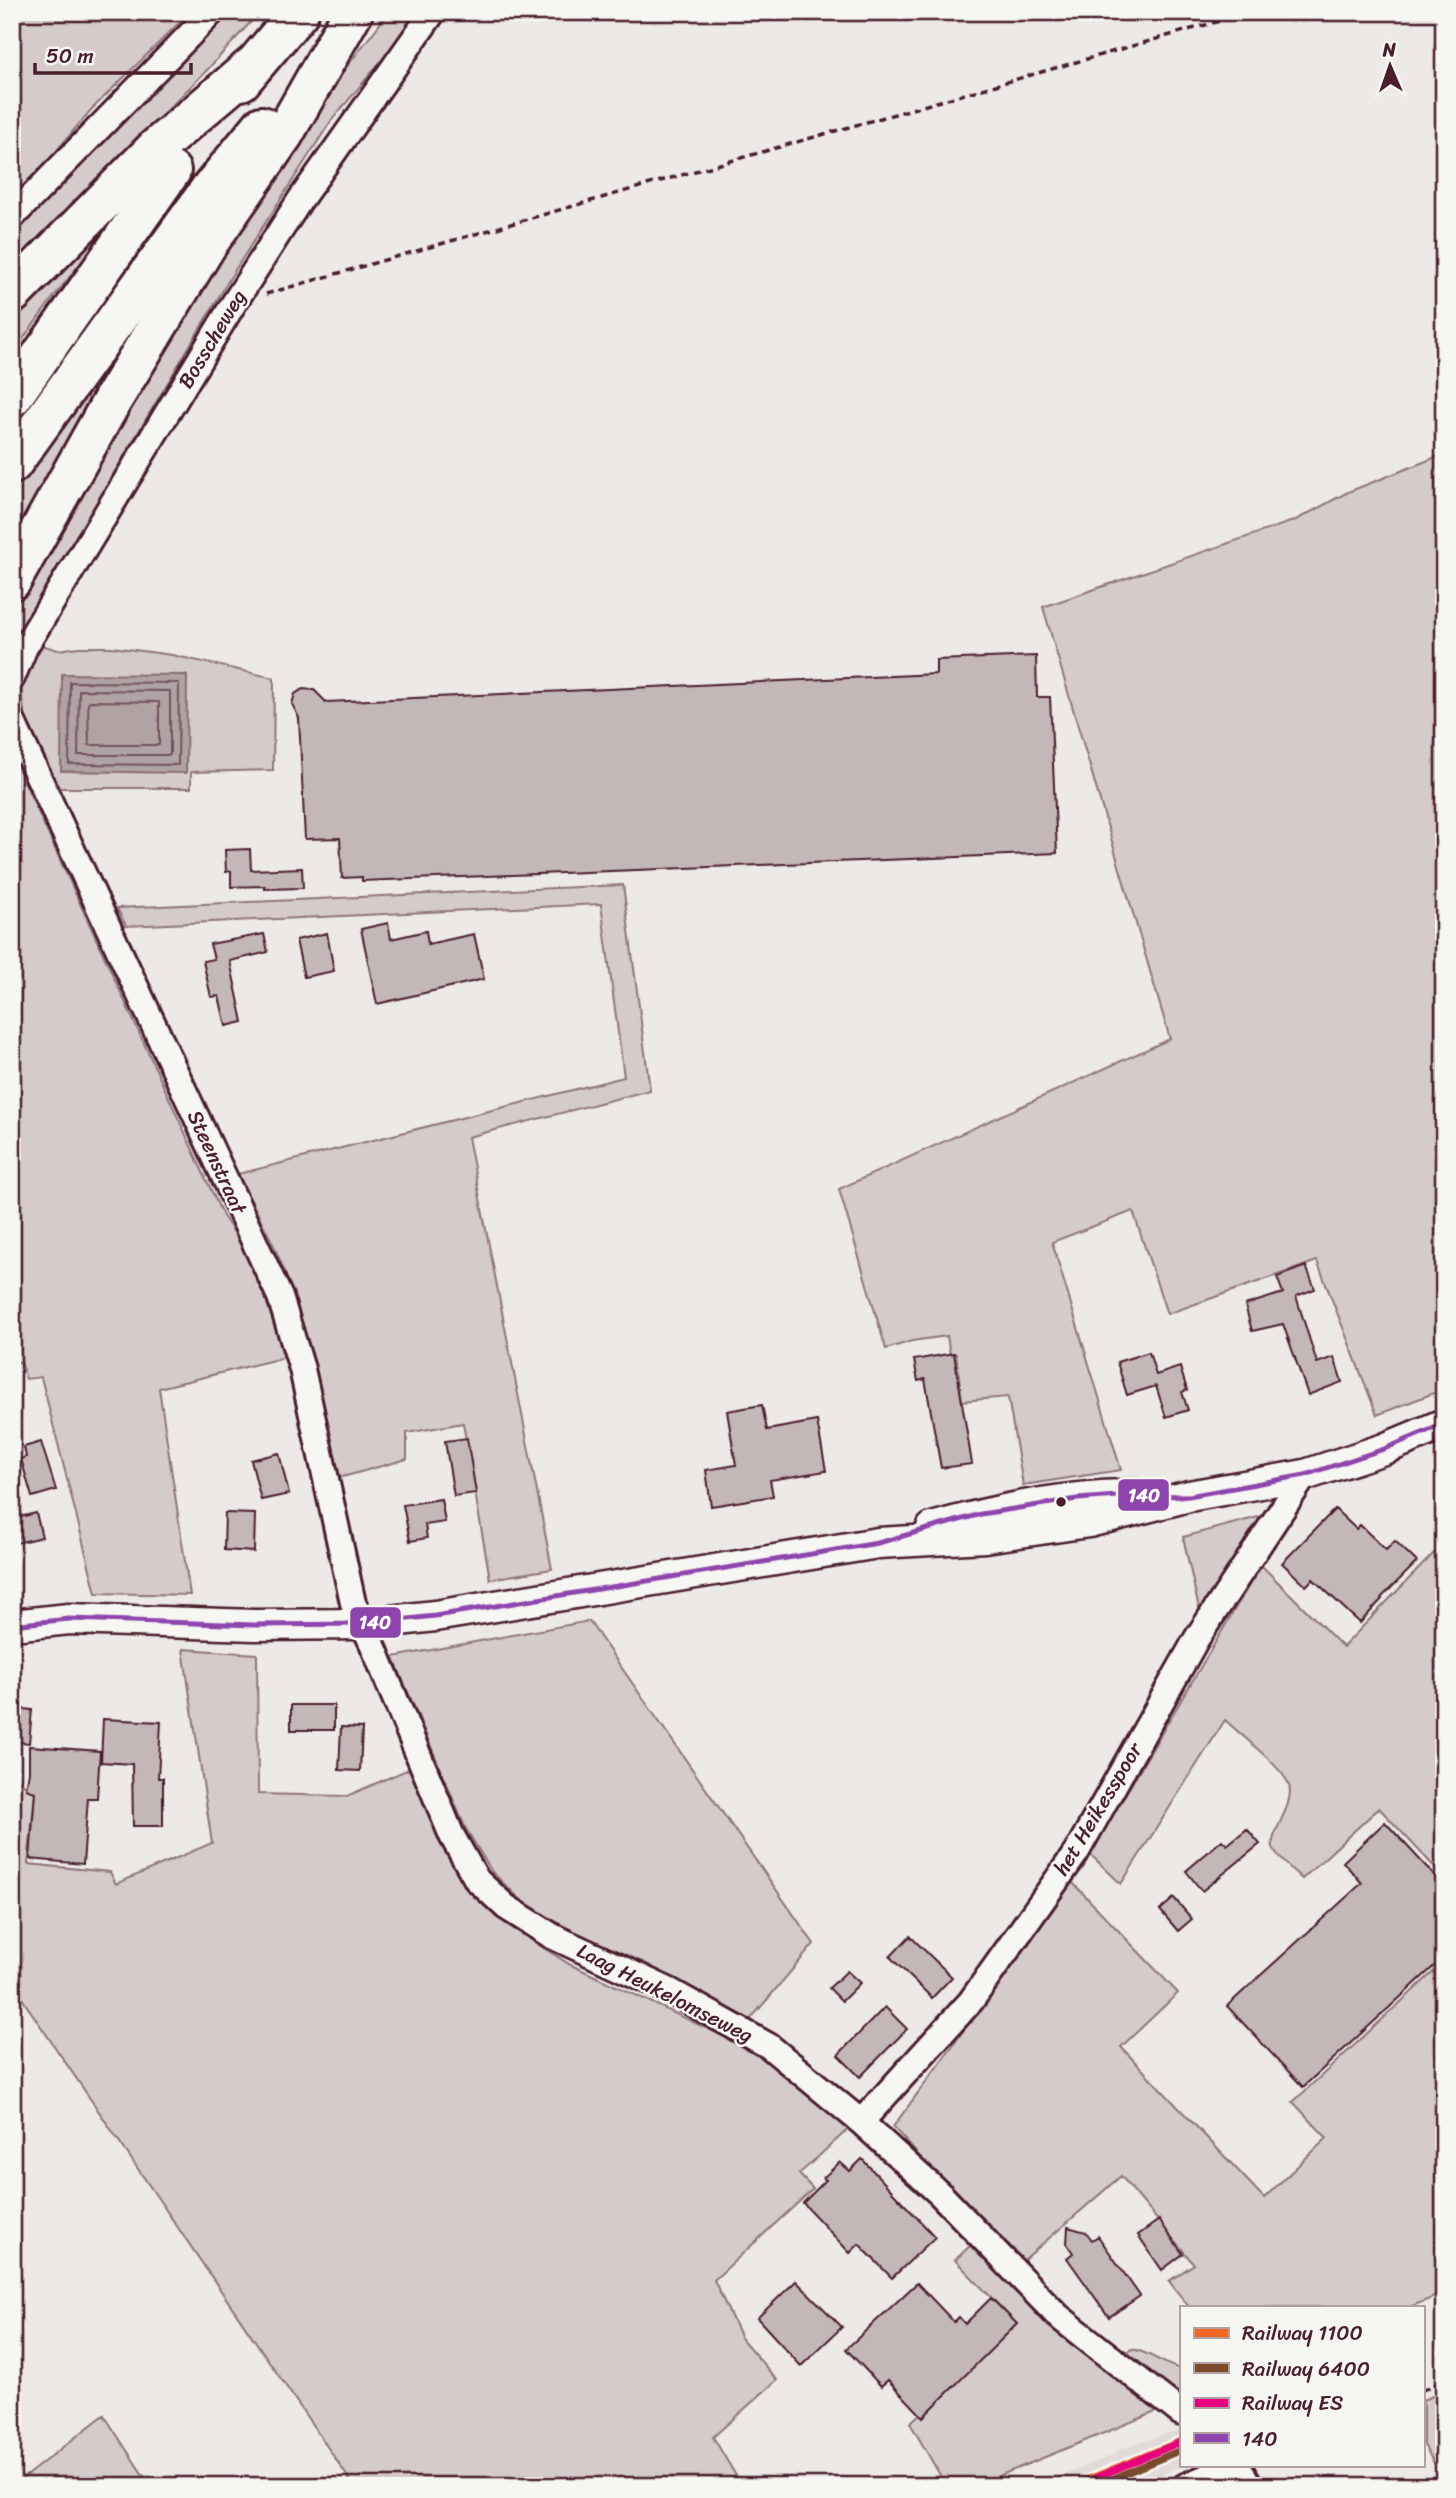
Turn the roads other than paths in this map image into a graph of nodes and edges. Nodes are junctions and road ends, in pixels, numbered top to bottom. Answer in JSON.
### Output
{"nodes":[{"id":1,"x":212,"y":12,"type":"edge"},
{"id":2,"x":299,"y":12,"type":"edge"},
{"id":3,"x":352,"y":12,"type":"edge"},
{"id":4,"x":433,"y":12,"type":"edge"},
{"id":5,"x":256,"y":63,"type":"junction"},
{"id":6,"x":12,"y":217,"type":"edge"},
{"id":7,"x":12,"y":294,"type":"edge"},
{"id":8,"x":12,"y":397,"type":"edge"},
{"id":9,"x":12,"y":464,"type":"edge"},
{"id":10,"x":12,"y":580,"type":"edge"},
{"id":11,"x":12,"y":678,"type":"edge"},
{"id":12,"x":12,"y":720,"type":"edge"},
{"id":13,"x":1444,"y":1424,"type":"edge"},
{"id":14,"x":1305,"y":1475,"type":"junction"},
{"id":15,"x":12,"y":1625,"type":"edge"},
{"id":16,"x":363,"y":1625,"type":"junction"},
{"id":17,"x":862,"y":2122,"type":"junction"},
{"id":18,"x":1180,"y":2412,"type":"edge"},
{"id":19,"x":1234,"y":2466,"type":"edge"},
{"id":20,"x":1237,"y":2466,"type":"edge"},
{"id":21,"x":1185,"y":2486,"type":"edge"},
{"id":22,"x":1250,"y":2486,"type":"edge"}],
"edges":[{"from":1,"to":6,"type":"street"},
{"from":2,"to":5,"type":"main road"},
{"from":3,"to":9,"type":"main road"},
{"from":3,"to":10,"type":"main road"},
{"from":4,"to":11,"type":"street","name":"Bosscheweg"},
{"from":5,"to":7,"type":"main road"},
{"from":5,"to":8,"type":"main road"},
{"from":12,"to":16,"type":"street","name":"Steenstraat"},
{"from":13,"to":14,"type":"street"},
{"from":14,"to":16,"type":"street"},
{"from":14,"to":17,"type":"street","name":"het Heikesspoor"},
{"from":15,"to":16,"type":"street"},
{"from":16,"to":17,"type":"street","name":"Laag Heukelomseweg"},
{"from":17,"to":18,"type":"street","name":"Laag Heukelomseweg"},
{"from":19,"to":21,"type":"street"},
{"from":20,"to":22,"type":"street"}]}
